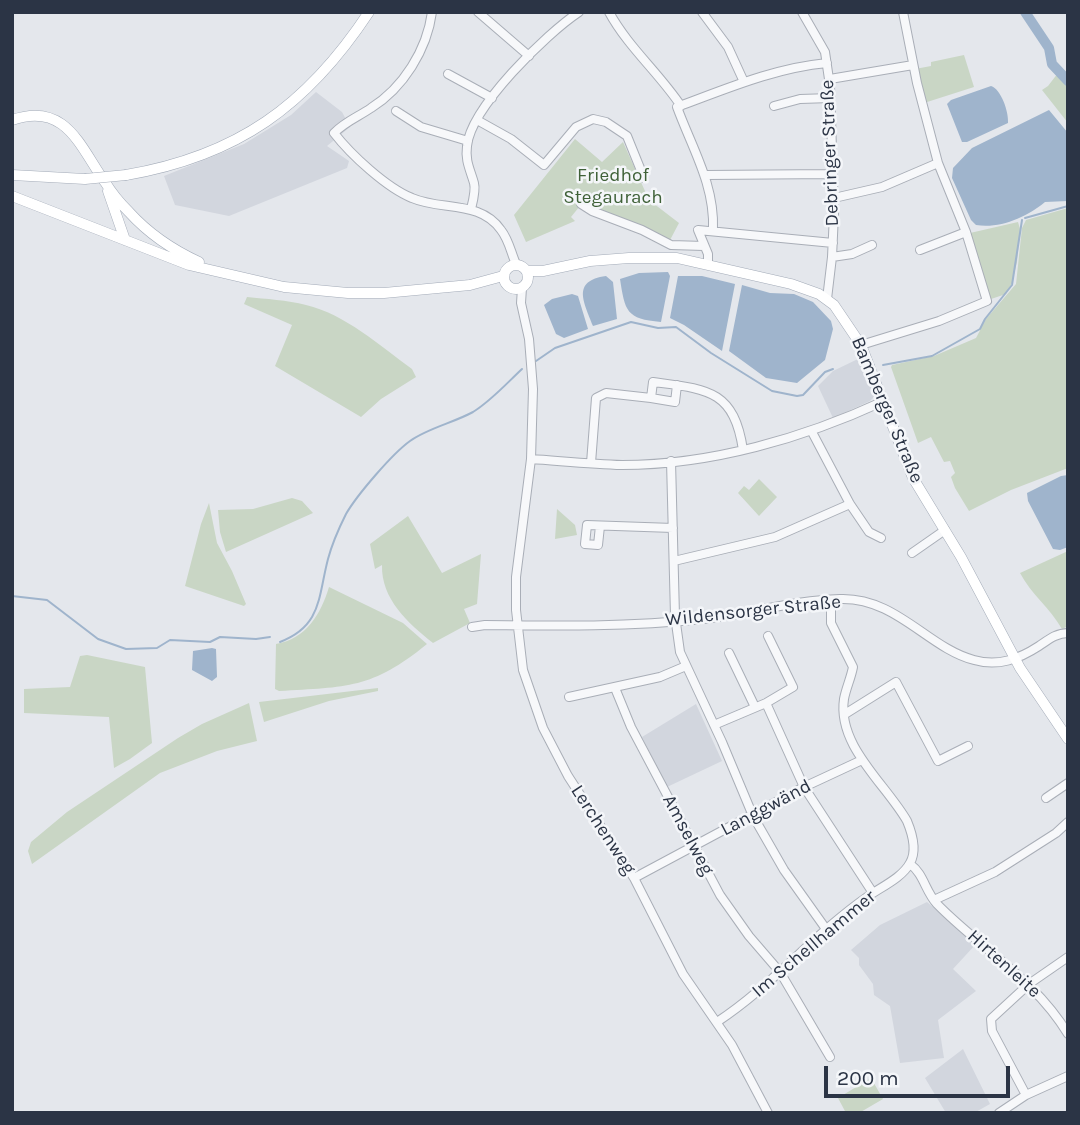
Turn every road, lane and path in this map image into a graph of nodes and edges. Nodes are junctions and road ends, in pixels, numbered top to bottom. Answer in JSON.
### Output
{"nodes":[{"id":1,"x":369,"y":12,"type":"edge"},
{"id":2,"x":432,"y":12,"type":"edge"},
{"id":3,"x":478,"y":12,"type":"edge"},
{"id":4,"x":579,"y":12,"type":"edge"},
{"id":5,"x":609,"y":12,"type":"edge"},
{"id":6,"x":702,"y":12,"type":"edge"},
{"id":7,"x":802,"y":12,"type":"edge"},
{"id":8,"x":903,"y":12,"type":"edge"},
{"id":9,"x":528,"y":56,"type":"junction"},
{"id":10,"x":827,"y":63,"type":"junction"},
{"id":11,"x":913,"y":65,"type":"junction"},
{"id":12,"x":448,"y":74,"type":"dead end"},
{"id":13,"x":830,"y":79,"type":"junction"},
{"id":14,"x":744,"y":82,"type":"junction"},
{"id":15,"x":492,"y":98,"type":"junction"},
{"id":16,"x":831,"y":98,"type":"junction"},
{"id":17,"x":679,"y":106,"type":"junction"},
{"id":18,"x":774,"y":106,"type":"dead end"},
{"id":19,"x":396,"y":111,"type":"dead end"},
{"id":20,"x":12,"y":120,"type":"edge"},
{"id":21,"x":477,"y":120,"type":"junction"},
{"id":22,"x":467,"y":141,"type":"junction"},
{"id":23,"x":938,"y":163,"type":"junction"},
{"id":24,"x":14,"y":174,"type":"edge"},
{"id":25,"x":833,"y":174,"type":"junction"},
{"id":26,"x":706,"y":175,"type":"junction"},
{"id":27,"x":643,"y":178,"type":"dead end"},
{"id":28,"x":106,"y":184,"type":"junction"},
{"id":29,"x":12,"y":197,"type":"edge"},
{"id":30,"x":834,"y":198,"type":"junction"},
{"id":31,"x":581,"y":204,"type":"dead end"},
{"id":32,"x":471,"y":209,"type":"junction"},
{"id":33,"x":713,"y":230,"type":"junction"},
{"id":34,"x":966,"y":232,"type":"junction"},
{"id":35,"x":125,"y":240,"type":"junction"},
{"id":36,"x":833,"y":243,"type":"junction"},
{"id":37,"x":872,"y":244,"type":"dead end"},
{"id":38,"x":704,"y":246,"type":"junction"},
{"id":39,"x":920,"y":250,"type":"dead end"},
{"id":40,"x":832,"y":257,"type":"junction"},
{"id":41,"x":708,"y":264,"type":"junction"},
{"id":42,"x":513,"y":265,"type":"junction"},
{"id":43,"x":228,"y":275,"type":"junction"},
{"id":44,"x":517,"y":281,"type":"junction"},
{"id":45,"x":827,"y":299,"type":"junction"},
{"id":46,"x":861,"y":345,"type":"junction"},
{"id":47,"x":677,"y":385,"type":"junction"},
{"id":48,"x":652,"y":398,"type":"junction"},
{"id":49,"x":884,"y":401,"type":"junction"},
{"id":50,"x":812,"y":432,"type":"junction"},
{"id":51,"x":743,"y":450,"type":"junction"},
{"id":52,"x":531,"y":459,"type":"junction"},
{"id":53,"x":671,"y":461,"type":"junction"},
{"id":54,"x":591,"y":463,"type":"junction"},
{"id":55,"x":850,"y":504,"type":"junction"},
{"id":56,"x":600,"y":526,"type":"dead end"},
{"id":57,"x":673,"y":528,"type":"junction"},
{"id":58,"x":945,"y":530,"type":"junction"},
{"id":59,"x":881,"y":538,"type":"dead end"},
{"id":60,"x":912,"y":553,"type":"dead end"},
{"id":61,"x":674,"y":561,"type":"junction"},
{"id":62,"x":831,"y":600,"type":"junction"},
{"id":63,"x":676,"y":620,"type":"junction"},
{"id":64,"x":517,"y":625,"type":"junction"},
{"id":65,"x":472,"y":627,"type":"dead end"},
{"id":66,"x":1068,"y":633,"type":"edge"},
{"id":67,"x":768,"y":636,"type":"dead end"},
{"id":68,"x":729,"y":653,"type":"dead end"},
{"id":69,"x":1015,"y":659,"type":"junction"},
{"id":70,"x":686,"y":666,"type":"junction"},
{"id":71,"x":615,"y":688,"type":"junction"},
{"id":72,"x":569,"y":697,"type":"dead end"},
{"id":73,"x":766,"y":703,"type":"junction"},
{"id":74,"x":755,"y":707,"type":"junction"},
{"id":75,"x":845,"y":714,"type":"junction"},
{"id":76,"x":714,"y":725,"type":"junction"},
{"id":77,"x":1068,"y":739,"type":"edge"},
{"id":78,"x":968,"y":746,"type":"dead end"},
{"id":79,"x":862,"y":760,"type":"junction"},
{"id":80,"x":1068,"y":783,"type":"edge"},
{"id":81,"x":804,"y":787,"type":"junction"},
{"id":82,"x":1046,"y":798,"type":"dead end"},
{"id":83,"x":752,"y":816,"type":"junction"},
{"id":84,"x":1068,"y":822,"type":"edge"},
{"id":85,"x":693,"y":845,"type":"junction"},
{"id":86,"x":910,"y":864,"type":"junction"},
{"id":87,"x":634,"y":878,"type":"junction"},
{"id":88,"x":873,"y":893,"type":"junction"},
{"id":89,"x":934,"y":901,"type":"junction"},
{"id":90,"x":826,"y":929,"type":"junction"},
{"id":91,"x":1068,"y":957,"type":"edge"},
{"id":92,"x":780,"y":972,"type":"junction"},
{"id":93,"x":1029,"y":984,"type":"junction"},
{"id":94,"x":717,"y":1022,"type":"junction"},
{"id":95,"x":1068,"y":1034,"type":"edge"},
{"id":96,"x":830,"y":1057,"type":"dead end"},
{"id":97,"x":1068,"y":1076,"type":"edge"},
{"id":98,"x":1026,"y":1095,"type":"junction"},
{"id":99,"x":768,"y":1113,"type":"edge"},
{"id":100,"x":999,"y":1113,"type":"edge"}],
"edges":[{"from":1,"to":24,"type":"main road","bridge":true},
{"from":2,"to":32,"type":"street"},
{"from":3,"to":9,"type":"street"},
{"from":4,"to":9,"type":"street"},
{"from":5,"to":17,"type":"street"},
{"from":6,"to":14,"type":"street"},
{"from":7,"to":10,"type":"street","name":"Debringer Straße"},
{"from":8,"to":11,"type":"street"},
{"from":9,"to":15,"type":"street"},
{"from":10,"to":13,"type":"street","name":"Debringer Straße"},
{"from":10,"to":14,"type":"street"},
{"from":11,"to":13,"type":"street"},
{"from":11,"to":23,"type":"street"},
{"from":12,"to":15,"type":"street"},
{"from":13,"to":16,"type":"street","name":"Debringer Straße"},
{"from":14,"to":17,"type":"street"},
{"from":15,"to":21,"type":"street"},
{"from":16,"to":18,"type":"street"},
{"from":16,"to":25,"type":"street","name":"Debringer Straße"},
{"from":17,"to":26,"type":"street"},
{"from":19,"to":22,"type":"street"},
{"from":20,"to":28,"type":"main road"},
{"from":21,"to":22,"type":"street"},
{"from":21,"to":27,"type":"street"},
{"from":22,"to":32,"type":"street"},
{"from":23,"to":30,"type":"street"},
{"from":23,"to":34,"type":"street"},
{"from":25,"to":26,"type":"street"},
{"from":25,"to":30,"type":"street","name":"Debringer Straße"},
{"from":26,"to":33,"type":"street"},
{"from":28,"to":35,"type":"main road"},
{"from":28,"to":43,"type":"main road"},
{"from":29,"to":35,"type":"main road"},
{"from":30,"to":36,"type":"street","name":"Debringer Straße"},
{"from":31,"to":38,"type":"street"},
{"from":32,"to":42,"type":"street"},
{"from":33,"to":36,"type":"street"},
{"from":33,"to":38,"type":"street"},
{"from":34,"to":39,"type":"street"},
{"from":34,"to":46,"type":"street"},
{"from":35,"to":43,"type":"main road"},
{"from":36,"to":40,"type":"street","name":"Debringer Straße"},
{"from":37,"to":40,"type":"street"},
{"from":38,"to":41,"type":"street"},
{"from":40,"to":45,"type":"street","name":"Debringer Straße"},
{"from":41,"to":44,"type":"main road","name":"Bamberger Straße"},
{"from":41,"to":45,"type":"main road","name":"Bamberger Straße"},
{"from":42,"to":44,"type":"main road"},
{"from":42,"to":44,"type":"main road"},
{"from":43,"to":44,"type":"main road","name":"Bamberger Straße"},
{"from":44,"to":52,"type":"street","name":"Lerchenweg"},
{"from":45,"to":46,"type":"main road","name":"Bamberger Straße"},
{"from":46,"to":49,"type":"main road","name":"Bamberger Straße"},
{"from":47,"to":48,"type":"street"},
{"from":47,"to":48,"type":"street"},
{"from":47,"to":51,"type":"street"},
{"from":48,"to":54,"type":"street"},
{"from":49,"to":50,"type":"street"},
{"from":49,"to":58,"type":"main road","name":"Bamberger Straße"},
{"from":50,"to":51,"type":"street"},
{"from":50,"to":55,"type":"street"},
{"from":51,"to":53,"type":"street"},
{"from":52,"to":54,"type":"street"},
{"from":52,"to":64,"type":"street","name":"Lerchenweg"},
{"from":53,"to":54,"type":"street"},
{"from":53,"to":57,"type":"street"},
{"from":55,"to":59,"type":"street"},
{"from":55,"to":61,"type":"street"},
{"from":56,"to":57,"type":"street"},
{"from":57,"to":61,"type":"street"},
{"from":58,"to":60,"type":"street"},
{"from":58,"to":69,"type":"main road","name":"Bamberger Straße"},
{"from":61,"to":63,"type":"street"},
{"from":62,"to":63,"type":"street","name":"Wildensorger Straße"},
{"from":62,"to":69,"type":"street","name":"Wildensorger Straße"},
{"from":62,"to":75,"type":"street"},
{"from":63,"to":64,"type":"street","name":"Wildensorger Straße"},
{"from":63,"to":70,"type":"street"},
{"from":64,"to":65,"type":"street"},
{"from":64,"to":87,"type":"street","name":"Lerchenweg"},
{"from":66,"to":69,"type":"street"},
{"from":67,"to":73,"type":"street"},
{"from":68,"to":74,"type":"street"},
{"from":69,"to":77,"type":"main road","name":"Bamberger Straße"},
{"from":70,"to":71,"type":"street"},
{"from":70,"to":76,"type":"street"},
{"from":71,"to":72,"type":"street"},
{"from":71,"to":85,"type":"street","name":"Amselweg"},
{"from":73,"to":74,"type":"street"},
{"from":73,"to":81,"type":"street"},
{"from":74,"to":76,"type":"street"},
{"from":75,"to":78,"type":"street"},
{"from":75,"to":79,"type":"street"},
{"from":76,"to":83,"type":"street"},
{"from":79,"to":81,"type":"street","name":"Langgwänd"},
{"from":79,"to":86,"type":"street"},
{"from":80,"to":82,"type":"street"},
{"from":81,"to":83,"type":"street","name":"Langgwänd"},
{"from":81,"to":88,"type":"street"},
{"from":83,"to":85,"type":"street","name":"Langgwänd"},
{"from":83,"to":90,"type":"street"},
{"from":84,"to":89,"type":"street"},
{"from":85,"to":87,"type":"street","name":"Langgwänd"},
{"from":85,"to":92,"type":"street","name":"Amselweg"},
{"from":86,"to":88,"type":"street","name":"Im Schellhammer"},
{"from":86,"to":89,"type":"street"},
{"from":87,"to":94,"type":"street","name":"Lerchenweg"},
{"from":88,"to":90,"type":"street","name":"Im Schellhammer"},
{"from":89,"to":93,"type":"street","name":"Hirtenleite"},
{"from":90,"to":92,"type":"street","name":"Im Schellhammer"},
{"from":91,"to":93,"type":"street"},
{"from":92,"to":94,"type":"street","name":"Im Schellhammer"},
{"from":92,"to":96,"type":"street","name":"Amselweg"},
{"from":93,"to":95,"type":"street","name":"Hirtenleite"},
{"from":93,"to":98,"type":"street"},
{"from":94,"to":99,"type":"street","name":"Lerchenweg"},
{"from":97,"to":98,"type":"street"},
{"from":98,"to":100,"type":"street"}]}
